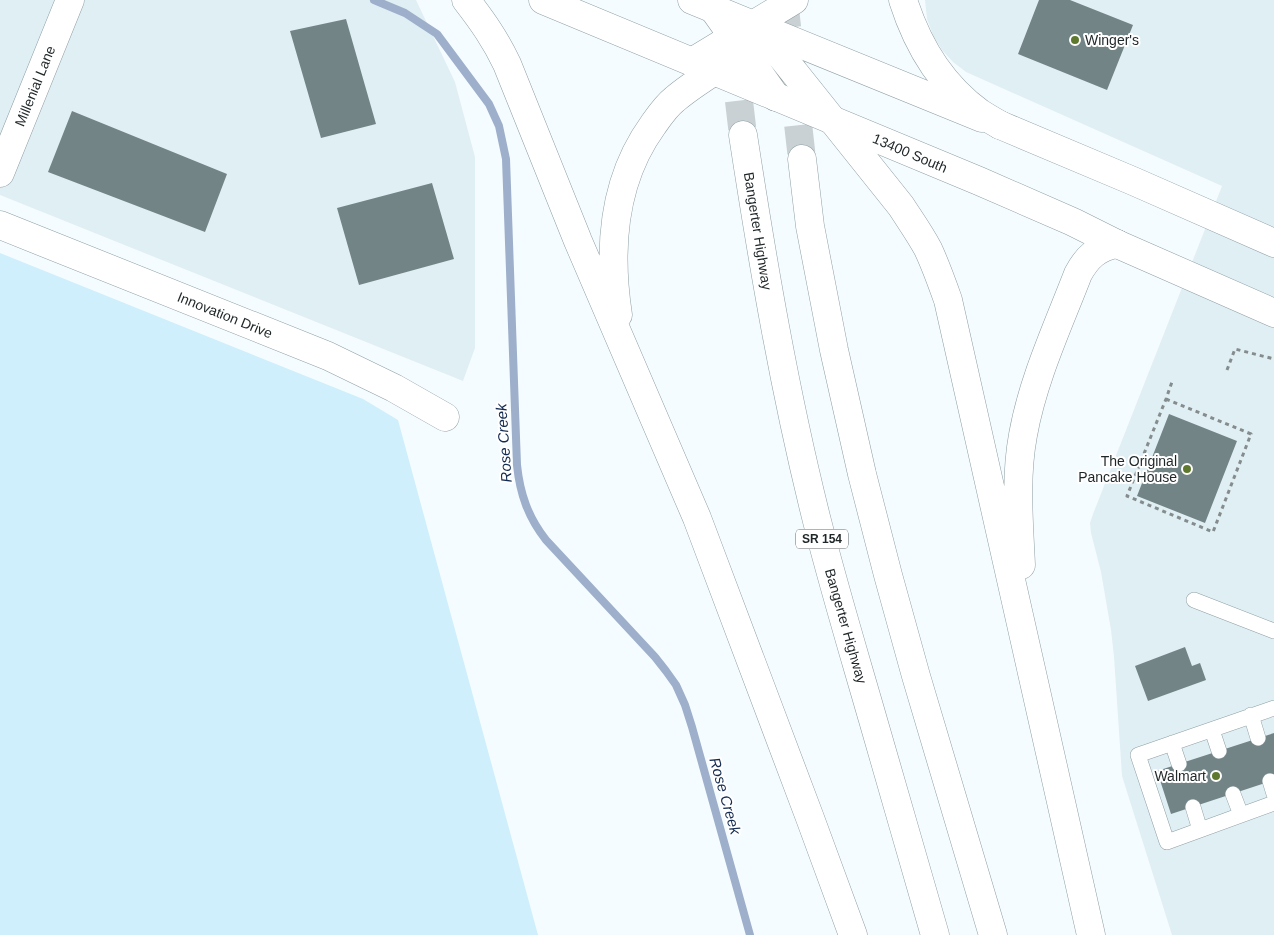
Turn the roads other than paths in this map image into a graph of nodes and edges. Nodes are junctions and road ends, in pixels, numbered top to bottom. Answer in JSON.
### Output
{"nodes":[{"id":1,"x":70,"y":0,"type":"edge"},
{"id":2,"x":466,"y":0,"type":"edge"},
{"id":3,"x":543,"y":0,"type":"edge"},
{"id":4,"x":794,"y":0,"type":"edge"},
{"id":5,"x":903,"y":0,"type":"edge"},
{"id":6,"x":704,"y":3,"type":"edge"},
{"id":7,"x":755,"y":35,"type":"junction"},
{"id":8,"x":703,"y":67,"type":"junction"},
{"id":9,"x":776,"y":97,"type":"junction"},
{"id":10,"x":833,"y":120,"type":"junction"},
{"id":11,"x":1000,"y":125,"type":"junction"},
{"id":12,"x":743,"y":135,"type":"tunnel mouth"},
{"id":13,"x":802,"y":159,"type":"tunnel mouth"},
{"id":14,"x":0,"y":172,"type":"edge"},
{"id":15,"x":0,"y":225,"type":"edge"},
{"id":16,"x":1274,"y":243,"type":"edge"},
{"id":17,"x":1117,"y":244,"type":"junction"},
{"id":18,"x":1274,"y":313,"type":"edge"},
{"id":19,"x":628,"y":360,"type":"junction"},
{"id":20,"x":445,"y":417,"type":"dead end"},
{"id":21,"x":1194,"y":600,"type":"dead end"},
{"id":22,"x":1274,"y":631,"type":"edge"},
{"id":23,"x":1024,"y":634,"type":"junction"},
{"id":24,"x":1274,"y":708,"type":"edge"},
{"id":25,"x":1251,"y":715,"type":"junction"},
{"id":26,"x":1212,"y":730,"type":"junction"},
{"id":27,"x":1258,"y":738,"type":"dead end"},
{"id":28,"x":1172,"y":743,"type":"junction"},
{"id":29,"x":1219,"y":751,"type":"dead end"},
{"id":30,"x":1179,"y":764,"type":"dead end"},
{"id":31,"x":1233,"y":794,"type":"dead end"},
{"id":32,"x":1274,"y":803,"type":"edge"},
{"id":33,"x":1193,"y":807,"type":"dead end"},
{"id":34,"x":1241,"y":815,"type":"junction"},
{"id":35,"x":1200,"y":830,"type":"junction"},
{"id":36,"x":853,"y":935,"type":"edge"},
{"id":37,"x":934,"y":935,"type":"edge"},
{"id":38,"x":993,"y":935,"type":"edge"},
{"id":39,"x":1091,"y":935,"type":"edge"}],
"edges":[{"from":1,"to":14,"type":"main road","name":"Millenial Lane"},
{"from":2,"to":19,"type":"main road"},
{"from":3,"to":8,"type":"main road","name":"13400 South"},
{"from":4,"to":7,"type":"main road"},
{"from":5,"to":11,"type":"main road"},
{"from":6,"to":7,"type":"main road"},
{"from":7,"to":8,"type":"main road"},
{"from":7,"to":9,"type":"main road"},
{"from":7,"to":10,"type":"main road"},
{"from":7,"to":11,"type":"main road"},
{"from":8,"to":9,"type":"main road","name":"13400 South"},
{"from":8,"to":19,"type":"main road"},
{"from":9,"to":10,"type":"main road","name":"13400 South"},
{"from":10,"to":17,"type":"main road","name":"13400 South"},
{"from":10,"to":23,"type":"main road"},
{"from":11,"to":16,"type":"main road"},
{"from":12,"to":37,"type":"main road","name":"Bangerter Highway","number":"SR 154"},
{"from":13,"to":38,"type":"main road"},
{"from":15,"to":20,"type":"main road","name":"Innovation Drive"},
{"from":17,"to":18,"type":"main road","name":"13400 South"},
{"from":17,"to":23,"type":"main road"},
{"from":19,"to":36,"type":"main road"},
{"from":21,"to":22,"type":"lane"},
{"from":23,"to":39,"type":"main road"},
{"from":24,"to":25,"type":"lane"},
{"from":25,"to":26,"type":"lane"},
{"from":25,"to":27,"type":"lane"},
{"from":26,"to":28,"type":"lane"},
{"from":26,"to":29,"type":"lane"},
{"from":28,"to":30,"type":"lane"},
{"from":28,"to":35,"type":"lane"},
{"from":31,"to":34,"type":"lane"},
{"from":32,"to":34,"type":"lane"},
{"from":33,"to":35,"type":"lane"},
{"from":34,"to":35,"type":"lane"}]}
